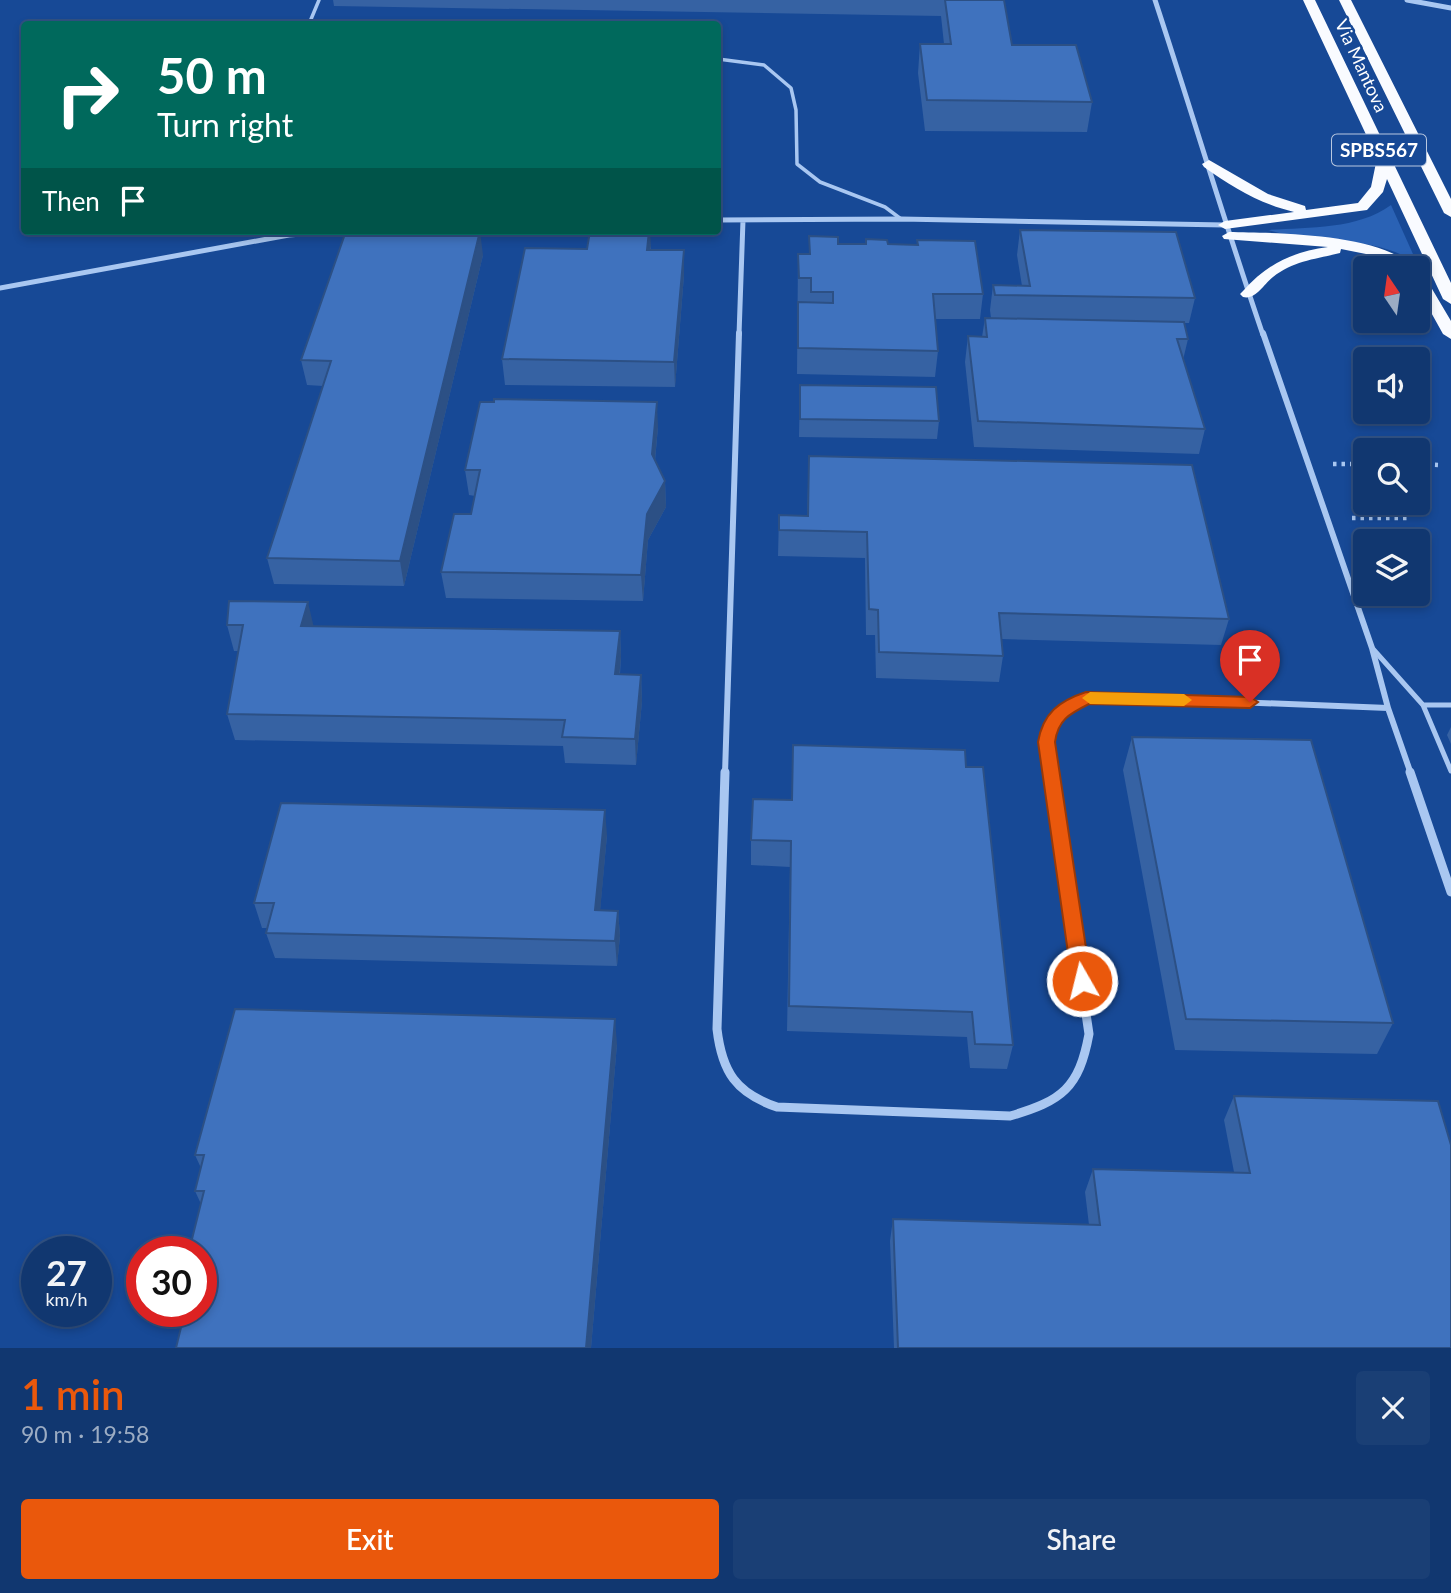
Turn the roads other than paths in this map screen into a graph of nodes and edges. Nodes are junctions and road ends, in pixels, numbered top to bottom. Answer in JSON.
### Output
{"nodes":[{"id":1,"x":319,"y":0,"type":"edge"},
{"id":2,"x":1155,"y":0,"type":"edge"},
{"id":3,"x":1309,"y":0,"type":"edge"},
{"id":4,"x":1345,"y":0,"type":"edge"},
{"id":5,"x":1407,"y":0,"type":"edge"},
{"id":6,"x":1451,"y":8,"type":"edge"},
{"id":7,"x":310,"y":21,"type":"edge"},
{"id":8,"x":721,"y":59,"type":"edge"},
{"id":9,"x":1382,"y":157,"type":"junction"},
{"id":10,"x":1209,"y":164,"type":"junction"},
{"id":11,"x":1315,"y":211,"type":"junction"},
{"id":12,"x":1451,"y":213,"type":"edge"},
{"id":13,"x":901,"y":219,"type":"junction"},
{"id":14,"x":721,"y":220,"type":"edge"},
{"id":15,"x":743,"y":220,"type":"junction"},
{"id":16,"x":1227,"y":230,"type":"junction"},
{"id":17,"x":284,"y":235,"type":"edge"},
{"id":18,"x":1354,"y":248,"type":"junction"},
{"id":19,"x":1385,"y":256,"type":"edge"},
{"id":20,"x":0,"y":288,"type":"edge"},
{"id":21,"x":1248,"y":294,"type":"junction"},
{"id":22,"x":1430,"y":297,"type":"edge"},
{"id":23,"x":1451,"y":299,"type":"edge"},
{"id":24,"x":1451,"y":334,"type":"edge"},
{"id":25,"x":1372,"y":648,"type":"junction"},
{"id":26,"x":1423,"y":705,"type":"junction"},
{"id":27,"x":1451,"y":705,"type":"edge"},
{"id":28,"x":1388,"y":708,"type":"junction"},
{"id":29,"x":1451,"y":771,"type":"edge"},
{"id":30,"x":1451,"y":892,"type":"edge"}],
"edges":[{"from":1,"to":7,"type":"lane"},
{"from":2,"to":10,"type":"street"},
{"from":3,"to":9,"type":"highway","name":"Via Mantova","number":"SPBS567"},
{"from":4,"to":12,"type":"highway","name":"Via Mantova","number":"SPBS567"},
{"from":5,"to":6,"type":"street"},
{"from":8,"to":13,"type":"lane"},
{"from":9,"to":11,"type":"highway"},
{"from":9,"to":23,"type":"highway","name":"Via Mantova","number":"SPBS567"},
{"from":10,"to":11,"type":"highway"},
{"from":10,"to":16,"type":"street"},
{"from":11,"to":16,"type":"highway"},
{"from":13,"to":15,"type":"street"},
{"from":13,"to":16,"type":"street"},
{"from":14,"to":15,"type":"street"},
{"from":15,"to":28,"type":"street"},
{"from":16,"to":18,"type":"highway"},
{"from":16,"to":21,"type":"street"},
{"from":17,"to":20,"type":"street"},
{"from":18,"to":19,"type":"highway"},
{"from":18,"to":21,"type":"highway"},
{"from":21,"to":25,"type":"street"},
{"from":22,"to":24,"type":"highway"},
{"from":25,"to":26,"type":"lane"},
{"from":25,"to":28,"type":"street"},
{"from":26,"to":27,"type":"lane"},
{"from":26,"to":29,"type":"lane"},
{"from":28,"to":30,"type":"street"}]}
